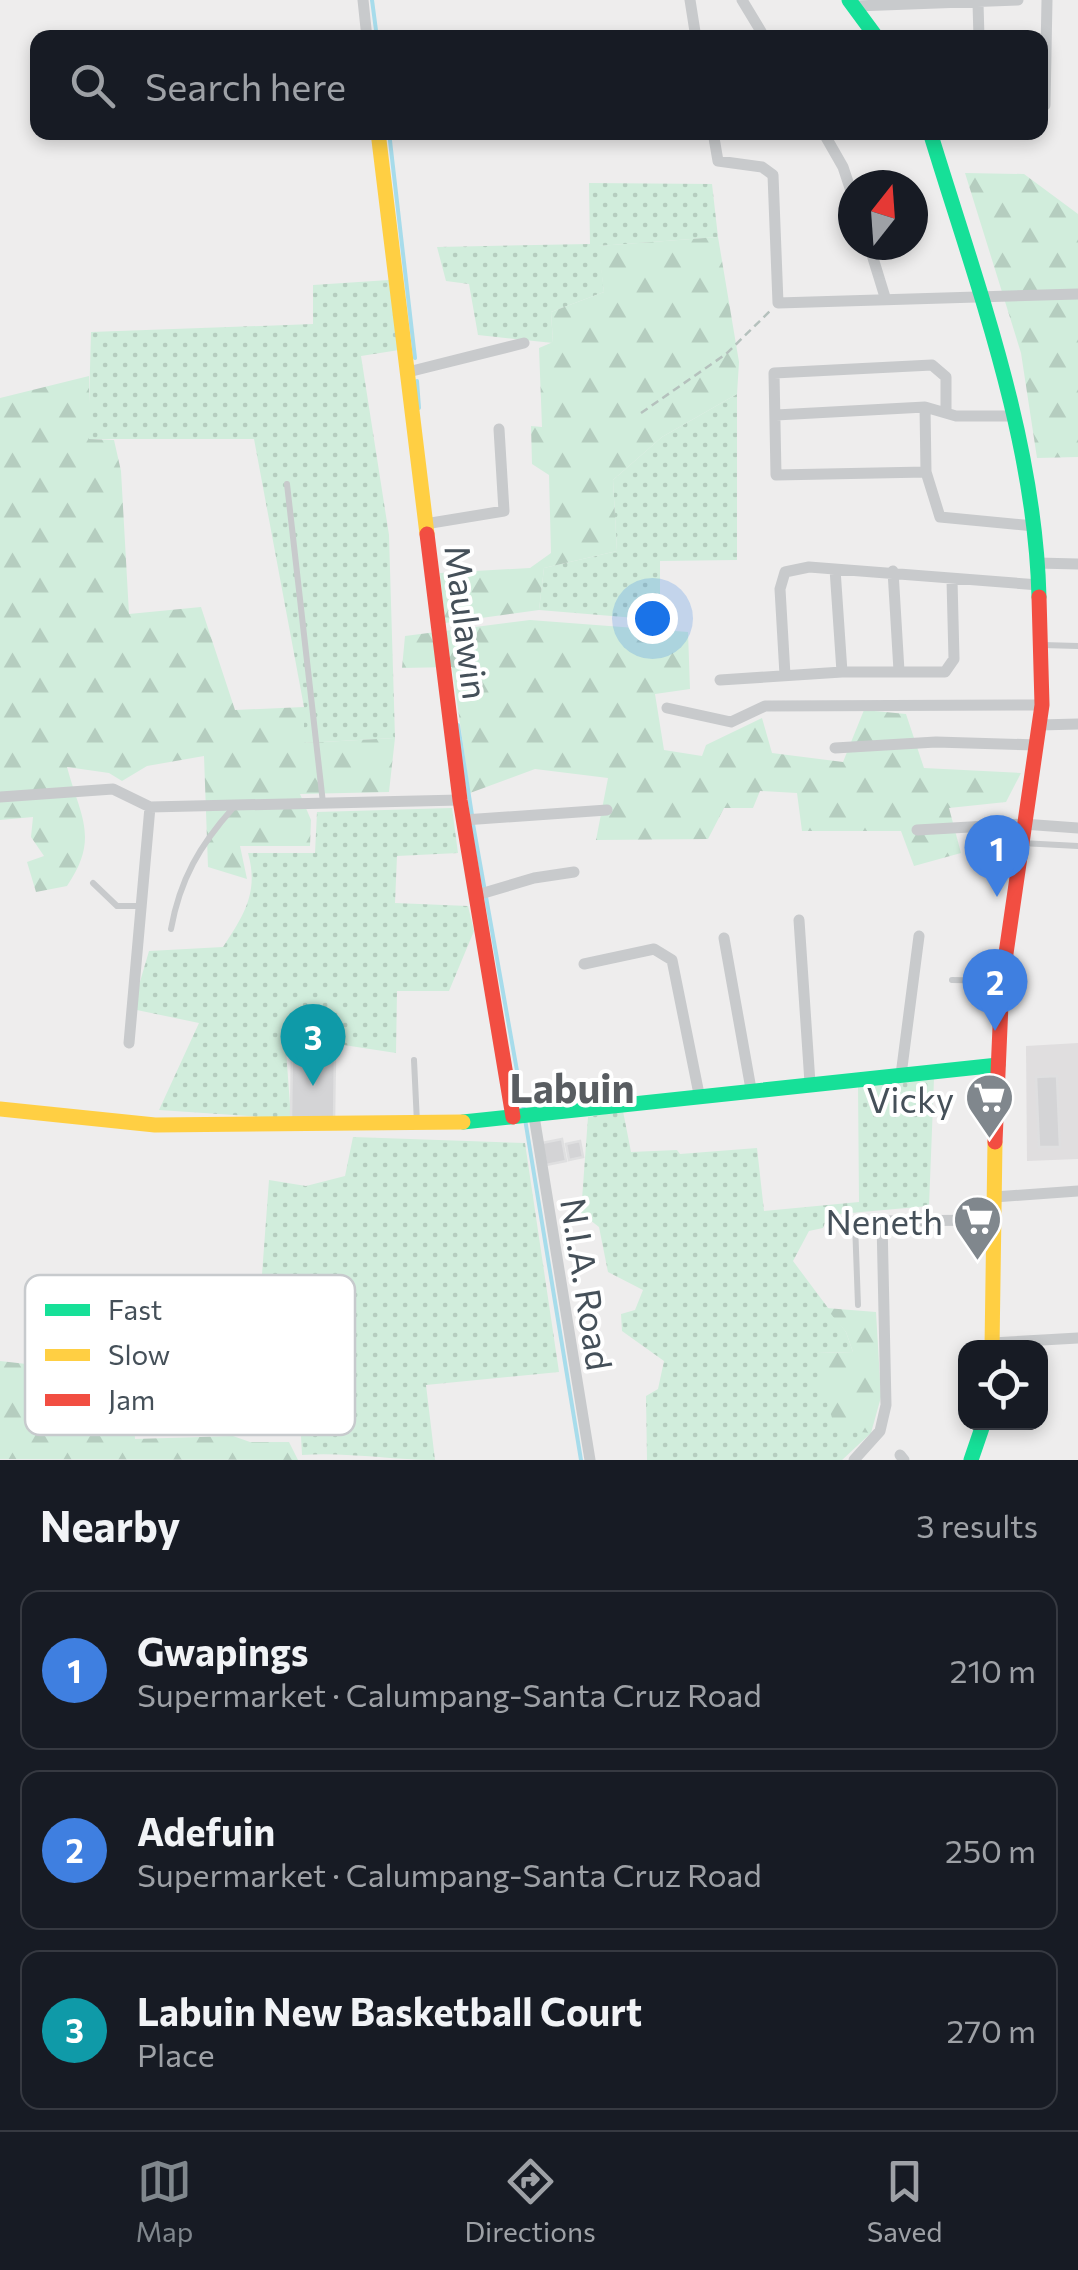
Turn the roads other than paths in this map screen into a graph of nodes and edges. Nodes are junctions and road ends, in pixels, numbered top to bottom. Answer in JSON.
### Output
{"nodes":[{"id":1,"x":362,"y":0,"type":"edge"},
{"id":2,"x":690,"y":0,"type":"edge"},
{"id":3,"x":742,"y":0,"type":"edge"},
{"id":4,"x":1018,"y":0,"type":"edge"},
{"id":5,"x":1047,"y":0,"type":"edge"},
{"id":6,"x":852,"y":3,"type":"edge"},
{"id":7,"x":978,"y":3,"type":"junction"},
{"id":8,"x":365,"y":30,"type":"edge"},
{"id":9,"x":695,"y":30,"type":"edge"},
{"id":10,"x":760,"y":30,"type":"edge"},
{"id":11,"x":872,"y":30,"type":"edge"},
{"id":12,"x":979,"y":30,"type":"edge"},
{"id":13,"x":1047,"y":30,"type":"edge"},
{"id":14,"x":379,"y":140,"type":"edge"},
{"id":15,"x":714,"y":140,"type":"edge"},
{"id":16,"x":828,"y":140,"type":"edge"},
{"id":17,"x":933,"y":140,"type":"edge"},
{"id":18,"x":845,"y":170,"type":"edge"},
{"id":19,"x":874,"y":260,"type":"edge"},
{"id":20,"x":982,"y":294,"type":"junction"},
{"id":21,"x":1078,"y":294,"type":"edge"},
{"id":22,"x":885,"y":297,"type":"junction"},
{"id":23,"x":524,"y":343,"type":"dead end"},
{"id":24,"x":408,"y":372,"type":"junction"},
{"id":25,"x":926,"y":408,"type":"junction"},
{"id":26,"x":946,"y":410,"type":"junction"},
{"id":27,"x":776,"y":415,"type":"junction"},
{"id":28,"x":1014,"y":416,"type":"junction"},
{"id":29,"x":499,"y":429,"type":"dead end"},
{"id":30,"x":926,"y":472,"type":"junction"},
{"id":31,"x":287,"y":484,"type":"dead end"},
{"id":32,"x":425,"y":524,"type":"junction"},
{"id":33,"x":1034,"y":526,"type":"junction"},
{"id":34,"x":1037,"y":563,"type":"junction"},
{"id":35,"x":1078,"y":564,"type":"edge"},
{"id":36,"x":836,"y":569,"type":"junction"},
{"id":37,"x":893,"y":571,"type":"junction"},
{"id":38,"x":952,"y":580,"type":"junction"},
{"id":39,"x":1039,"y":585,"type":"junction"},
{"id":40,"x":1041,"y":645,"type":"junction"},
{"id":41,"x":1078,"y":646,"type":"edge"},
{"id":42,"x":899,"y":671,"type":"junction"},
{"id":43,"x":842,"y":672,"type":"junction"},
{"id":44,"x":785,"y":675,"type":"junction"},
{"id":45,"x":720,"y":680,"type":"dead end"},
{"id":46,"x":1042,"y":704,"type":"junction"},
{"id":47,"x":667,"y":708,"type":"dead end"},
{"id":48,"x":1078,"y":724,"type":"edge"},
{"id":49,"x":1039,"y":725,"type":"junction"},
{"id":50,"x":1037,"y":746,"type":"junction"},
{"id":51,"x":835,"y":748,"type":"dead end"},
{"id":52,"x":0,"y":797,"type":"edge"},
{"id":53,"x":460,"y":800,"type":"junction"},
{"id":54,"x":323,"y":804,"type":"junction"},
{"id":55,"x":150,"y":807,"type":"junction"},
{"id":56,"x":234,"y":807,"type":"junction"},
{"id":57,"x":606,"y":810,"type":"dead end"},
{"id":58,"x":464,"y":820,"type":"junction"},
{"id":59,"x":1022,"y":824,"type":"junction"},
{"id":60,"x":1078,"y":828,"type":"edge"},
{"id":61,"x":917,"y":830,"type":"dead end"},
{"id":62,"x":1020,"y":843,"type":"junction"},
{"id":63,"x":1078,"y":846,"type":"edge"},
{"id":64,"x":574,"y":872,"type":"dead end"},
{"id":65,"x":92,"y":883,"type":"dead end"},
{"id":66,"x":477,"y":895,"type":"junction"},
{"id":67,"x":140,"y":906,"type":"junction"},
{"id":68,"x":799,"y":920,"type":"dead end"},
{"id":69,"x":171,"y":929,"type":"dead end"},
{"id":70,"x":920,"y":936,"type":"dead end"},
{"id":71,"x":724,"y":938,"type":"dead end"},
{"id":72,"x":584,"y":964,"type":"dead end"},
{"id":73,"x":952,"y":980,"type":"dead end"},
{"id":74,"x":1002,"y":980,"type":"junction"},
{"id":75,"x":129,"y":1044,"type":"dead end"},
{"id":76,"x":414,"y":1060,"type":"dead end"},
{"id":77,"x":998,"y":1065,"type":"junction"},
{"id":78,"x":901,"y":1074,"type":"junction"},
{"id":79,"x":810,"y":1083,"type":"junction"},
{"id":80,"x":751,"y":1089,"type":"junction"},
{"id":81,"x":699,"y":1094,"type":"junction"},
{"id":82,"x":0,"y":1108,"type":"edge"},
{"id":83,"x":534,"y":1116,"type":"junction"},
{"id":84,"x":513,"y":1118,"type":"junction"},
{"id":85,"x":417,"y":1124,"type":"junction"},
{"id":86,"x":1078,"y":1191,"type":"edge"},
{"id":87,"x":994,"y":1197,"type":"junction"},
{"id":88,"x":992,"y":1220,"type":"junction"},
{"id":89,"x":882,"y":1221,"type":"junction"},
{"id":90,"x":832,"y":1222,"type":"dead end"},
{"id":91,"x":855,"y":1222,"type":"junction"},
{"id":92,"x":858,"y":1305,"type":"dead end"},
{"id":93,"x":1078,"y":1338,"type":"edge"},
{"id":94,"x":992,"y":1340,"type":"edge"},
{"id":95,"x":1048,"y":1340,"type":"edge"},
{"id":96,"x":981,"y":1430,"type":"edge"},
{"id":97,"x":590,"y":1460,"type":"edge"},
{"id":98,"x":854,"y":1460,"type":"edge"},
{"id":99,"x":970,"y":1460,"type":"edge"}],
"edges":[{"from":1,"to":8,"type":"street"},
{"from":2,"to":9,"type":"street"},
{"from":3,"to":10,"type":"street"},
{"from":4,"to":7,"type":"street"},
{"from":5,"to":13,"type":"street"},
{"from":6,"to":7,"type":"street"},
{"from":6,"to":11,"type":"street"},
{"from":7,"to":12,"type":"street"},
{"from":14,"to":24,"type":"street","name":"Maulawin"},
{"from":15,"to":22,"type":"street"},
{"from":16,"to":18,"type":"street"},
{"from":17,"to":20,"type":"street"},
{"from":19,"to":22,"type":"street"},
{"from":20,"to":21,"type":"street"},
{"from":20,"to":22,"type":"street"},
{"from":20,"to":28,"type":"street"},
{"from":23,"to":24,"type":"street"},
{"from":24,"to":32,"type":"street","name":"Maulawin"},
{"from":25,"to":26,"type":"street"},
{"from":25,"to":27,"type":"street"},
{"from":25,"to":30,"type":"street"},
{"from":26,"to":27,"type":"street"},
{"from":26,"to":28,"type":"street"},
{"from":27,"to":30,"type":"street"},
{"from":28,"to":33,"type":"street"},
{"from":29,"to":32,"type":"street"},
{"from":30,"to":33,"type":"street"},
{"from":31,"to":54,"type":"lane"},
{"from":32,"to":53,"type":"street","name":"Maulawin"},
{"from":33,"to":34,"type":"street"},
{"from":34,"to":35,"type":"street"},
{"from":34,"to":39,"type":"street"},
{"from":36,"to":37,"type":"street"},
{"from":36,"to":43,"type":"street"},
{"from":36,"to":44,"type":"street"},
{"from":37,"to":38,"type":"street"},
{"from":37,"to":42,"type":"street"},
{"from":38,"to":39,"type":"street"},
{"from":38,"to":42,"type":"street"},
{"from":39,"to":40,"type":"street"},
{"from":40,"to":41,"type":"lane"},
{"from":40,"to":46,"type":"street"},
{"from":42,"to":43,"type":"street"},
{"from":43,"to":44,"type":"street"},
{"from":44,"to":45,"type":"street"},
{"from":46,"to":47,"type":"street"},
{"from":46,"to":49,"type":"street"},
{"from":48,"to":49,"type":"street"},
{"from":49,"to":50,"type":"street"},
{"from":50,"to":51,"type":"street"},
{"from":50,"to":59,"type":"street"},
{"from":52,"to":55,"type":"street"},
{"from":53,"to":54,"type":"street"},
{"from":53,"to":58,"type":"street","name":"Maulawin"},
{"from":54,"to":56,"type":"street"},
{"from":55,"to":56,"type":"street"},
{"from":55,"to":67,"type":"street"},
{"from":56,"to":69,"type":"lane"},
{"from":57,"to":58,"type":"street"},
{"from":58,"to":66,"type":"street","name":"Maulawin"},
{"from":59,"to":60,"type":"street"},
{"from":59,"to":61,"type":"street"},
{"from":59,"to":62,"type":"street"},
{"from":62,"to":63,"type":"lane"},
{"from":62,"to":74,"type":"street"},
{"from":64,"to":66,"type":"street"},
{"from":65,"to":67,"type":"lane"},
{"from":66,"to":84,"type":"street","name":"Maulawin"},
{"from":67,"to":75,"type":"street"},
{"from":68,"to":79,"type":"street"},
{"from":70,"to":78,"type":"street"},
{"from":71,"to":80,"type":"street"},
{"from":72,"to":81,"type":"street"},
{"from":73,"to":74,"type":"lane"},
{"from":74,"to":77,"type":"street"},
{"from":76,"to":85,"type":"lane"},
{"from":77,"to":78,"type":"street"},
{"from":77,"to":87,"type":"street"},
{"from":78,"to":79,"type":"street"},
{"from":79,"to":80,"type":"street"},
{"from":80,"to":81,"type":"street"},
{"from":81,"to":83,"type":"street"},
{"from":82,"to":85,"type":"street"},
{"from":83,"to":84,"type":"street"},
{"from":83,"to":97,"type":"street","name":"N.I.A. Road"},
{"from":84,"to":85,"type":"street"},
{"from":86,"to":87,"type":"street"},
{"from":87,"to":88,"type":"street"},
{"from":88,"to":89,"type":"street"},
{"from":88,"to":94,"type":"street"},
{"from":89,"to":91,"type":"street"},
{"from":89,"to":98,"type":"street"},
{"from":90,"to":91,"type":"street"},
{"from":91,"to":92,"type":"lane"},
{"from":93,"to":95,"type":"street"},
{"from":96,"to":99,"type":"street"}]}
